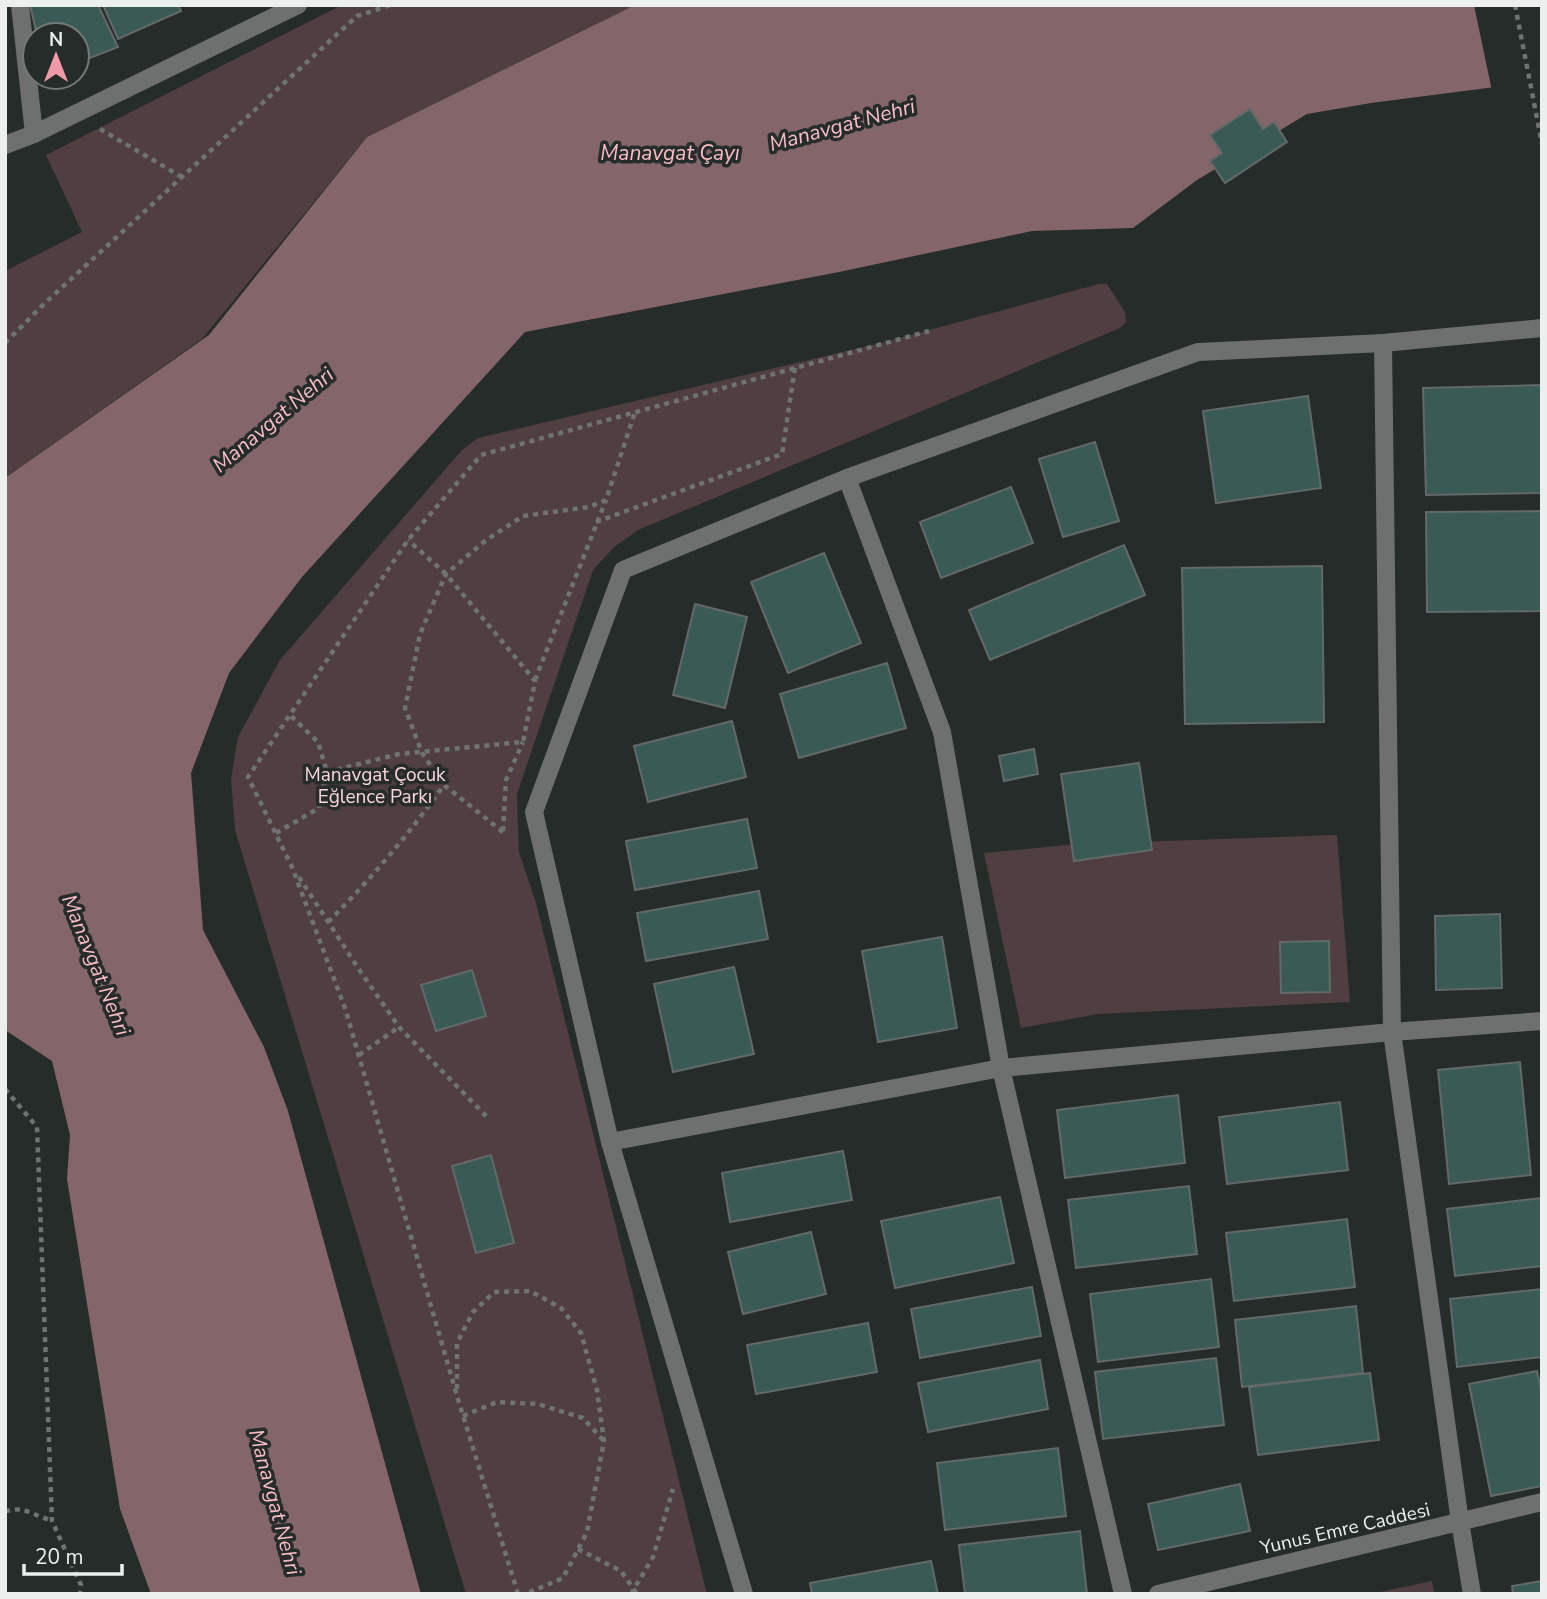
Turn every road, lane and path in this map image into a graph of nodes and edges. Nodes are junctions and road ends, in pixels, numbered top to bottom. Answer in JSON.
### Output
{"nodes":[{"id":1,"x":20,"y":5,"type":"edge"},
{"id":2,"x":298,"y":5,"type":"edge"},
{"id":3,"x":391,"y":5,"type":"edge"},
{"id":4,"x":1515,"y":5,"type":"edge"},
{"id":5,"x":75,"y":114,"type":"junction"},
{"id":6,"x":34,"y":134,"type":"junction"},
{"id":7,"x":1542,"y":144,"type":"edge"},
{"id":8,"x":5,"y":145,"type":"edge"},
{"id":9,"x":182,"y":177,"type":"junction"},
{"id":10,"x":1542,"y":328,"type":"edge"},
{"id":11,"x":929,"y":331,"type":"dead end"},
{"id":12,"x":5,"y":343,"type":"edge"},
{"id":13,"x":1383,"y":343,"type":"junction"},
{"id":14,"x":795,"y":366,"type":"junction"},
{"id":15,"x":636,"y":411,"type":"junction"},
{"id":16,"x":847,"y":478,"type":"junction"},
{"id":17,"x":606,"y":499,"type":"junction"},
{"id":18,"x":596,"y":522,"type":"junction"},
{"id":19,"x":408,"y":540,"type":"junction"},
{"id":20,"x":446,"y":574,"type":"junction"},
{"id":21,"x":535,"y":681,"type":"junction"},
{"id":22,"x":290,"y":715,"type":"junction"},
{"id":23,"x":523,"y":742,"type":"junction"},
{"id":24,"x":422,"y":753,"type":"junction"},
{"id":25,"x":327,"y":772,"type":"junction"},
{"id":26,"x":444,"y":785,"type":"junction"},
{"id":27,"x":276,"y":833,"type":"junction"},
{"id":28,"x":292,"y":867,"type":"junction"},
{"id":29,"x":328,"y":922,"type":"junction"},
{"id":30,"x":1542,"y":1021,"type":"edge"},
{"id":31,"x":399,"y":1027,"type":"junction"},
{"id":32,"x":1392,"y":1032,"type":"junction"},
{"id":33,"x":359,"y":1055,"type":"junction"},
{"id":34,"x":1001,"y":1068,"type":"junction"},
{"id":35,"x":6,"y":1089,"type":"edge"},
{"id":36,"x":488,"y":1118,"type":"dead end"},
{"id":37,"x":610,"y":1142,"type":"junction"},
{"id":38,"x":457,"y":1396,"type":"junction"},
{"id":39,"x":463,"y":1416,"type":"junction"},
{"id":40,"x":604,"y":1441,"type":"junction"},
{"id":41,"x":673,"y":1489,"type":"dead end"},
{"id":42,"x":1542,"y":1502,"type":"edge"},
{"id":43,"x":5,"y":1511,"type":"edge"},
{"id":44,"x":52,"y":1521,"type":"junction"},
{"id":45,"x":1460,"y":1522,"type":"junction"},
{"id":46,"x":578,"y":1549,"type":"junction"},
{"id":47,"x":634,"y":1592,"type":"edge"},
{"id":48,"x":82,"y":1594,"type":"edge"},
{"id":49,"x":518,"y":1594,"type":"edge"},
{"id":50,"x":525,"y":1594,"type":"edge"},
{"id":51,"x":744,"y":1594,"type":"edge"},
{"id":52,"x":1123,"y":1594,"type":"edge"},
{"id":53,"x":1158,"y":1594,"type":"edge"},
{"id":54,"x":1472,"y":1594,"type":"edge"}],
"edges":[{"from":1,"to":6,"type":"street"},
{"from":2,"to":5,"type":"street"},
{"from":3,"to":9,"type":"path"},
{"from":4,"to":7,"type":"path"},
{"from":5,"to":6,"type":"street"},
{"from":5,"to":9,"type":"path"},
{"from":6,"to":8,"type":"street"},
{"from":9,"to":12,"type":"path"},
{"from":10,"to":13,"type":"street"},
{"from":11,"to":14,"type":"path"},
{"from":13,"to":16,"type":"street"},
{"from":13,"to":32,"type":"street"},
{"from":14,"to":15,"type":"path"},
{"from":14,"to":18,"type":"path"},
{"from":15,"to":17,"type":"path"},
{"from":15,"to":19,"type":"path"},
{"from":16,"to":34,"type":"street"},
{"from":16,"to":37,"type":"street"},
{"from":17,"to":18,"type":"path"},
{"from":17,"to":20,"type":"path"},
{"from":18,"to":21,"type":"path"},
{"from":19,"to":20,"type":"path"},
{"from":19,"to":22,"type":"path"},
{"from":20,"to":21,"type":"path"},
{"from":20,"to":24,"type":"path"},
{"from":21,"to":23,"type":"path"},
{"from":22,"to":25,"type":"path"},
{"from":22,"to":27,"type":"path"},
{"from":23,"to":24,"type":"path"},
{"from":23,"to":26,"type":"path"},
{"from":24,"to":25,"type":"path"},
{"from":24,"to":26,"type":"path"},
{"from":25,"to":27,"type":"path"},
{"from":26,"to":29,"type":"path"},
{"from":27,"to":28,"type":"path"},
{"from":28,"to":29,"type":"path"},
{"from":28,"to":33,"type":"path"},
{"from":29,"to":31,"type":"path"},
{"from":30,"to":32,"type":"street"},
{"from":31,"to":33,"type":"path"},
{"from":31,"to":36,"type":"path"},
{"from":32,"to":34,"type":"street"},
{"from":32,"to":45,"type":"street"},
{"from":33,"to":38,"type":"path"},
{"from":34,"to":37,"type":"street"},
{"from":34,"to":52,"type":"street"},
{"from":35,"to":44,"type":"path"},
{"from":37,"to":51,"type":"street"},
{"from":38,"to":39,"type":"path"},
{"from":38,"to":40,"type":"path"},
{"from":39,"to":40,"type":"path"},
{"from":39,"to":49,"type":"path"},
{"from":40,"to":46,"type":"path"},
{"from":41,"to":47,"type":"path"},
{"from":42,"to":45,"type":"street","name":"Yunus Emre Caddesi"},
{"from":43,"to":44,"type":"path"},
{"from":44,"to":48,"type":"path"},
{"from":45,"to":53,"type":"street","name":"Yunus Emre Caddesi"},
{"from":45,"to":54,"type":"street"},
{"from":46,"to":47,"type":"path"},
{"from":46,"to":50,"type":"path"}]}
